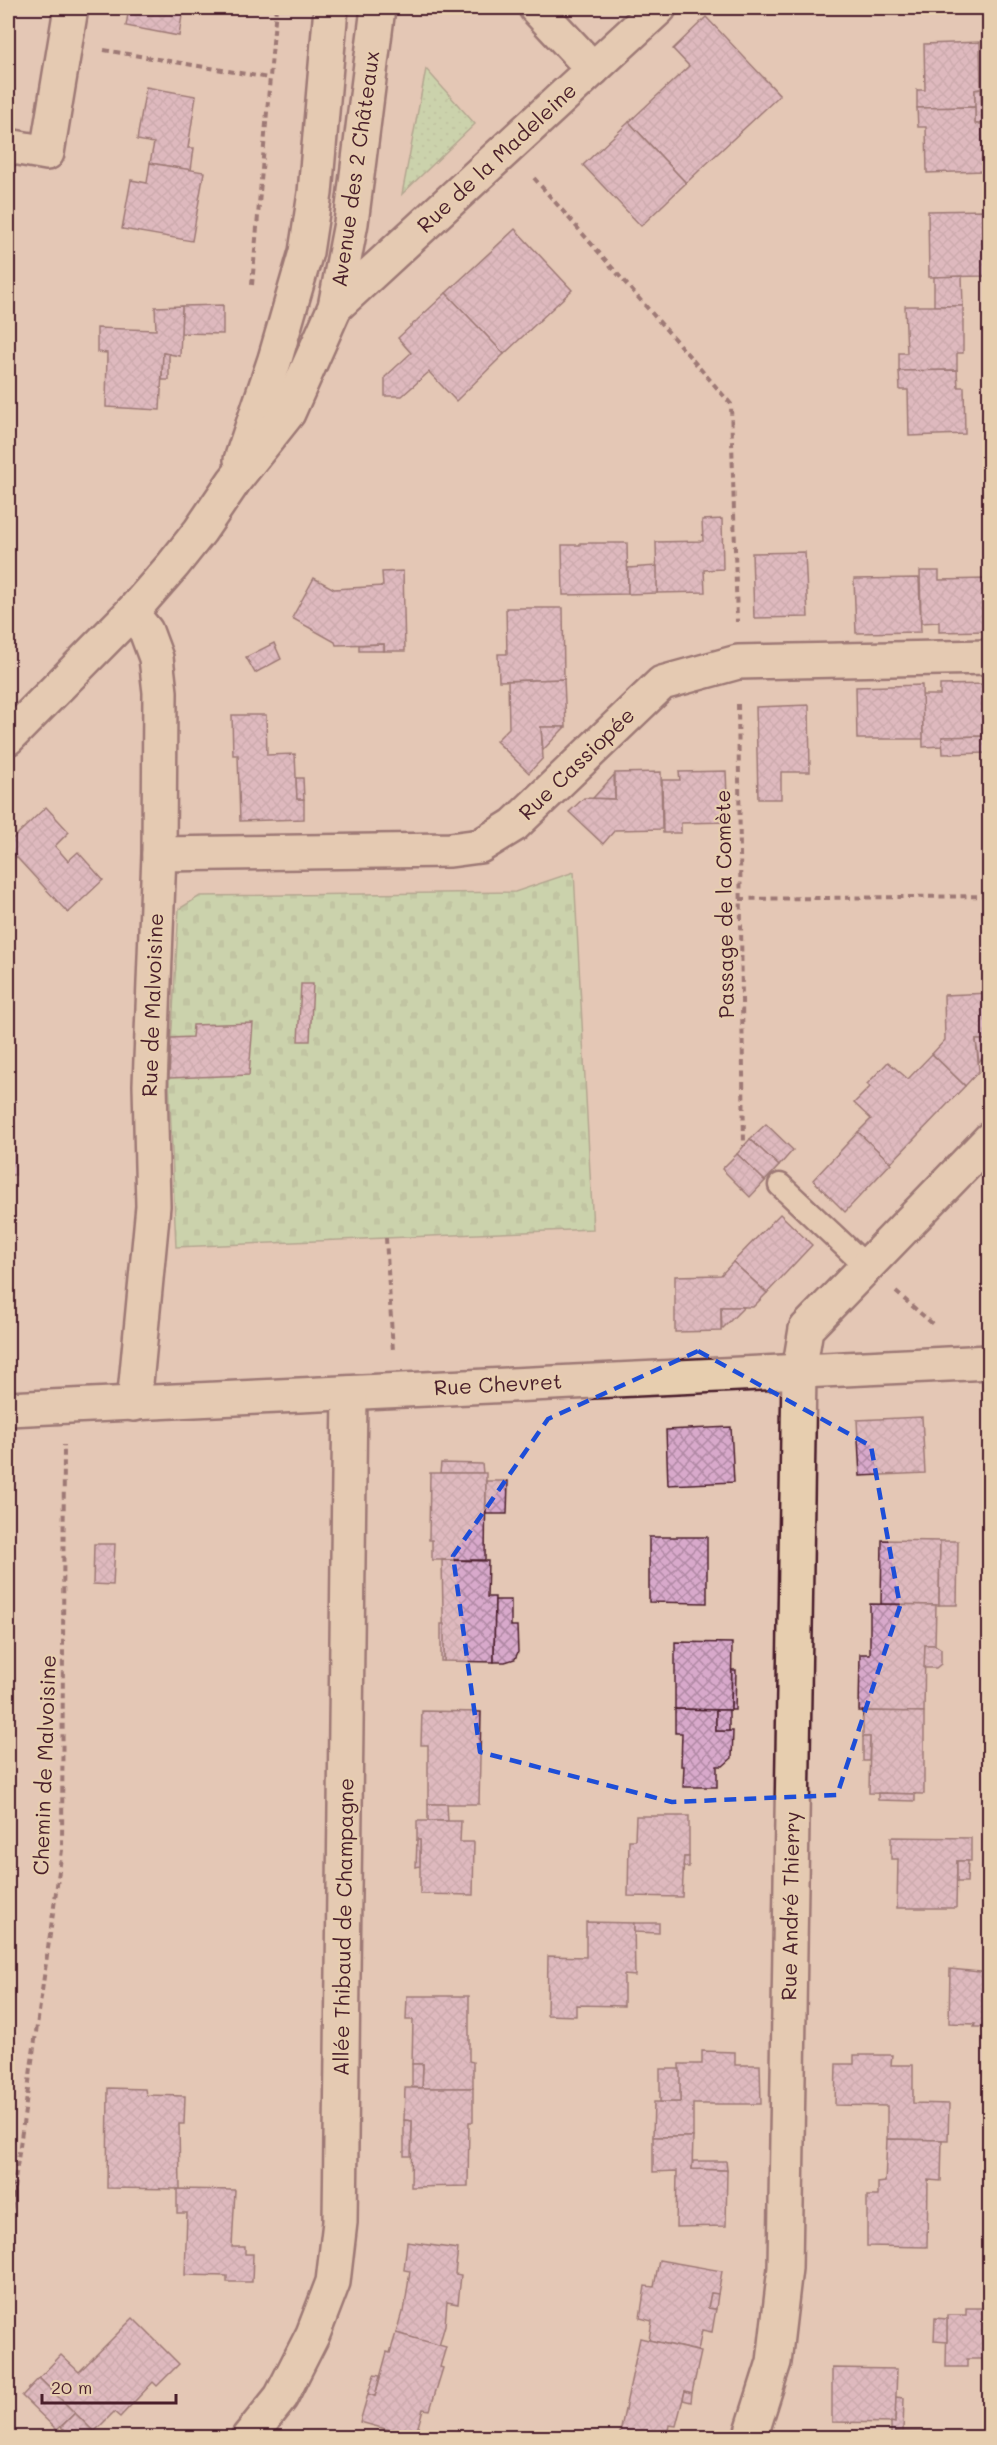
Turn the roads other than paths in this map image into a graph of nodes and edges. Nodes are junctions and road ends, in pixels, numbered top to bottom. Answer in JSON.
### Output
{"nodes":[{"id":1,"x":71,"y":8,"type":"edge"},
{"id":2,"x":331,"y":8,"type":"edge"},
{"id":3,"x":378,"y":8,"type":"edge"},
{"id":4,"x":536,"y":8,"type":"edge"},
{"id":5,"x":659,"y":8,"type":"edge"},
{"id":6,"x":593,"y":69,"type":"junction"},
{"id":7,"x":8,"y":146,"type":"edge"},
{"id":8,"x":335,"y":307,"type":"junction"},
{"id":9,"x":234,"y":481,"type":"junction"},
{"id":10,"x":131,"y":613,"type":"junction"},
{"id":11,"x":990,"y":657,"type":"edge"},
{"id":12,"x":8,"y":738,"type":"edge"},
{"id":13,"x":159,"y":854,"type":"junction"},
{"id":14,"x":990,"y":1139,"type":"edge"},
{"id":15,"x":780,"y":1185,"type":"dead end"},
{"id":16,"x":866,"y":1266,"type":"junction"},
{"id":17,"x":983,"y":1362,"type":"edge"},
{"id":18,"x":799,"y":1371,"type":"junction"},
{"id":19,"x":350,"y":1393,"type":"junction"},
{"id":20,"x":134,"y":1404,"type":"junction"},
{"id":21,"x":8,"y":1409,"type":"edge"},
{"id":22,"x":248,"y":2438,"type":"edge"},
{"id":23,"x":750,"y":2438,"type":"edge"}],
"edges":[{"from":1,"to":7,"type":"street"},
{"from":2,"to":9,"type":"street","name":"Avenue des 2 Châteaux"},
{"from":3,"to":8,"type":"street","name":"Avenue des 2 Châteaux"},
{"from":4,"to":6,"type":"street"},
{"from":5,"to":6,"type":"street","name":"Rue de la Madeleine"},
{"from":6,"to":8,"type":"street","name":"Rue de la Madeleine"},
{"from":8,"to":9,"type":"street","name":"Avenue des 2 Châteaux"},
{"from":9,"to":10,"type":"street","name":"Avenue des 2 Châteaux"},
{"from":10,"to":12,"type":"street","name":"Avenue des 2 Châteaux"},
{"from":10,"to":13,"type":"street","name":"Rue de Malvoisine"},
{"from":11,"to":13,"type":"street","name":"Rue Cassiopée"},
{"from":13,"to":20,"type":"street","name":"Rue de Malvoisine"},
{"from":14,"to":16,"type":"street","name":"Rue André Thierry"},
{"from":15,"to":16,"type":"lane"},
{"from":16,"to":18,"type":"street","name":"Rue André Thierry"},
{"from":17,"to":18,"type":"street","name":"Rue Chevret"},
{"from":18,"to":19,"type":"street","name":"Rue Chevret"},
{"from":18,"to":23,"type":"street","name":"Rue André Thierry"},
{"from":19,"to":20,"type":"street","name":"Rue Chevret"},
{"from":19,"to":22,"type":"street","name":"Allée Thibaud de Champagne"},
{"from":20,"to":21,"type":"street","name":"Rue Chevret"}]}
